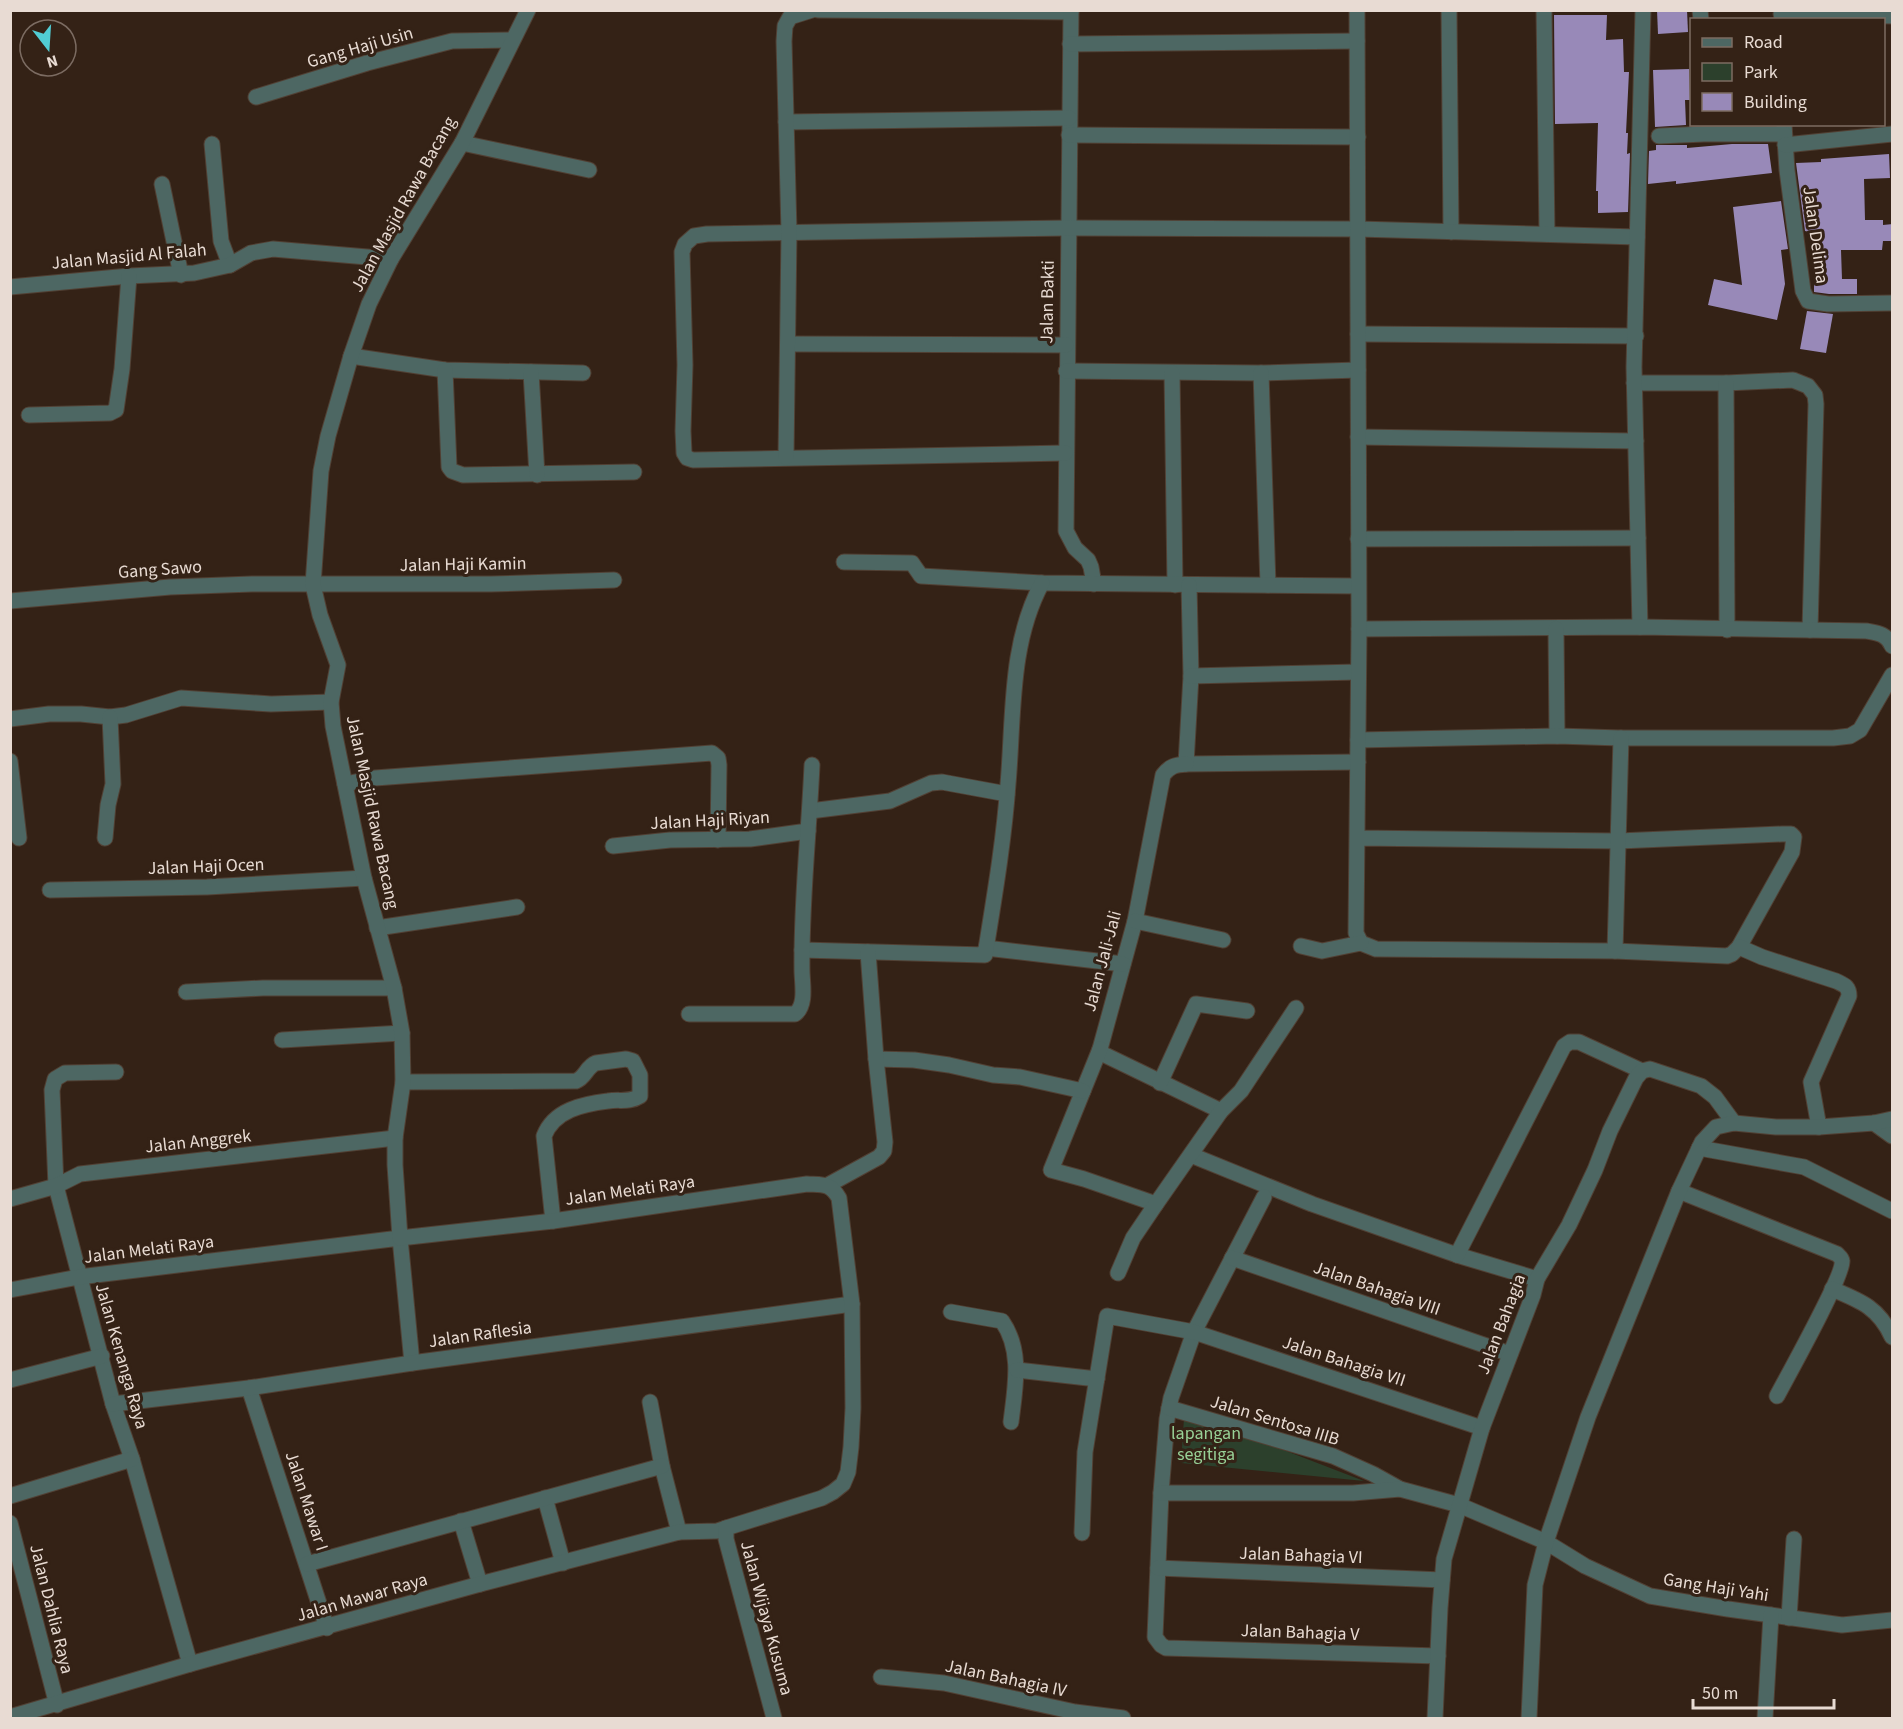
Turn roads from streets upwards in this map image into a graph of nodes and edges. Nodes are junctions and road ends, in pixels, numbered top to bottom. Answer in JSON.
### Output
{"nodes":[{"id":1,"x":528,"y":10,"type":"edge"},
{"id":2,"x":812,"y":10,"type":"edge"},
{"id":3,"x":818,"y":10,"type":"edge"},
{"id":4,"x":1357,"y":10,"type":"edge"},
{"id":5,"x":1449,"y":10,"type":"edge"},
{"id":6,"x":1544,"y":10,"type":"edge"},
{"id":7,"x":1643,"y":10,"type":"edge"},
{"id":8,"x":1071,"y":11,"type":"edge"},
{"id":9,"x":1781,"y":15,"type":"edge"},
{"id":10,"x":1893,"y":16,"type":"edge"},
{"id":11,"x":512,"y":40,"type":"junction"},
{"id":12,"x":1358,"y":41,"type":"junction"},
{"id":13,"x":1070,"y":44,"type":"junction"},
{"id":14,"x":256,"y":97,"type":"dead end"},
{"id":15,"x":1069,"y":118,"type":"junction"},
{"id":16,"x":786,"y":122,"type":"junction"},
{"id":17,"x":1705,"y":129,"type":"edge"},
{"id":18,"x":1784,"y":134,"type":"edge"},
{"id":19,"x":1893,"y":134,"type":"edge"},
{"id":20,"x":1069,"y":135,"type":"junction"},
{"id":21,"x":1659,"y":136,"type":"dead end"},
{"id":22,"x":1358,"y":137,"type":"junction"},
{"id":23,"x":462,"y":143,"type":"junction"},
{"id":24,"x":212,"y":144,"type":"dead end"},
{"id":25,"x":589,"y":170,"type":"dead end"},
{"id":26,"x":162,"y":184,"type":"dead end"},
{"id":27,"x":1068,"y":228,"type":"junction"},
{"id":28,"x":1358,"y":229,"type":"junction"},
{"id":29,"x":789,"y":232,"type":"junction"},
{"id":30,"x":1451,"y":232,"type":"junction"},
{"id":31,"x":1547,"y":234,"type":"junction"},
{"id":32,"x":1637,"y":237,"type":"junction"},
{"id":33,"x":391,"y":259,"type":"junction"},
{"id":34,"x":230,"y":265,"type":"junction"},
{"id":35,"x":181,"y":275,"type":"junction"},
{"id":36,"x":129,"y":276,"type":"junction"},
{"id":37,"x":10,"y":287,"type":"edge"},
{"id":38,"x":1893,"y":303,"type":"edge"},
{"id":39,"x":1358,"y":334,"type":"junction"},
{"id":40,"x":1636,"y":336,"type":"junction"},
{"id":41,"x":788,"y":344,"type":"junction"},
{"id":42,"x":1066,"y":345,"type":"junction"},
{"id":43,"x":351,"y":356,"type":"junction"},
{"id":44,"x":445,"y":370,"type":"junction"},
{"id":45,"x":1358,"y":370,"type":"junction"},
{"id":46,"x":1066,"y":371,"type":"junction"},
{"id":47,"x":531,"y":372,"type":"junction"},
{"id":48,"x":583,"y":373,"type":"dead end"},
{"id":49,"x":1172,"y":373,"type":"junction"},
{"id":50,"x":1261,"y":373,"type":"junction"},
{"id":51,"x":1635,"y":383,"type":"junction"},
{"id":52,"x":1726,"y":383,"type":"junction"},
{"id":53,"x":28,"y":415,"type":"dead end"},
{"id":54,"x":1358,"y":437,"type":"junction"},
{"id":55,"x":1636,"y":441,"type":"junction"},
{"id":56,"x":1065,"y":453,"type":"junction"},
{"id":57,"x":786,"y":457,"type":"junction"},
{"id":58,"x":634,"y":472,"type":"dead end"},
{"id":59,"x":537,"y":475,"type":"junction"},
{"id":60,"x":1638,"y":538,"type":"junction"},
{"id":61,"x":1358,"y":539,"type":"junction"},
{"id":62,"x":844,"y":562,"type":"dead end"},
{"id":63,"x":614,"y":580,"type":"dead end"},
{"id":64,"x":1042,"y":583,"type":"junction"},
{"id":65,"x":1094,"y":584,"type":"junction"},
{"id":66,"x":314,"y":585,"type":"junction"},
{"id":67,"x":1182,"y":585,"type":"junction"},
{"id":68,"x":1268,"y":585,"type":"junction"},
{"id":69,"x":1358,"y":586,"type":"junction"},
{"id":70,"x":10,"y":601,"type":"edge"},
{"id":71,"x":1640,"y":627,"type":"junction"},
{"id":72,"x":1359,"y":629,"type":"junction"},
{"id":73,"x":1556,"y":629,"type":"junction"},
{"id":74,"x":1726,"y":630,"type":"junction"},
{"id":75,"x":1810,"y":630,"type":"junction"},
{"id":76,"x":1893,"y":646,"type":"edge"},
{"id":77,"x":1358,"y":672,"type":"junction"},
{"id":78,"x":1893,"y":675,"type":"edge"},
{"id":79,"x":1191,"y":676,"type":"junction"},
{"id":80,"x":331,"y":702,"type":"junction"},
{"id":81,"x":110,"y":717,"type":"junction"},
{"id":82,"x":10,"y":719,"type":"edge"},
{"id":83,"x":1557,"y":736,"type":"junction"},
{"id":84,"x":1621,"y":738,"type":"junction"},
{"id":85,"x":1358,"y":740,"type":"junction"},
{"id":86,"x":10,"y":761,"type":"edge"},
{"id":87,"x":1358,"y":762,"type":"junction"},
{"id":88,"x":1186,"y":764,"type":"junction"},
{"id":89,"x":812,"y":765,"type":"dead end"},
{"id":90,"x":345,"y":784,"type":"junction"},
{"id":91,"x":1007,"y":794,"type":"junction"},
{"id":92,"x":810,"y":811,"type":"junction"},
{"id":93,"x":808,"y":831,"type":"junction"},
{"id":94,"x":105,"y":837,"type":"dead end"},
{"id":95,"x":19,"y":838,"type":"dead end"},
{"id":96,"x":1357,"y":838,"type":"junction"},
{"id":97,"x":718,"y":840,"type":"junction"},
{"id":98,"x":1619,"y":841,"type":"junction"},
{"id":99,"x":613,"y":846,"type":"dead end"},
{"id":100,"x":364,"y":878,"type":"junction"},
{"id":101,"x":50,"y":890,"type":"dead end"},
{"id":102,"x":517,"y":907,"type":"dead end"},
{"id":103,"x":1135,"y":921,"type":"junction"},
{"id":104,"x":377,"y":928,"type":"junction"},
{"id":105,"x":1223,"y":940,"type":"dead end"},
{"id":106,"x":1361,"y":943,"type":"junction"},
{"id":107,"x":1301,"y":946,"type":"dead end"},
{"id":108,"x":1739,"y":947,"type":"junction"},
{"id":109,"x":986,"y":948,"type":"junction"},
{"id":110,"x":802,"y":950,"type":"junction"},
{"id":111,"x":1615,"y":951,"type":"junction"},
{"id":112,"x":868,"y":952,"type":"junction"},
{"id":113,"x":1123,"y":964,"type":"junction"},
{"id":114,"x":394,"y":988,"type":"junction"},
{"id":115,"x":186,"y":992,"type":"dead end"},
{"id":116,"x":1296,"y":1008,"type":"dead end"},
{"id":117,"x":1247,"y":1011,"type":"dead end"},
{"id":118,"x":689,"y":1014,"type":"dead end"},
{"id":119,"x":402,"y":1033,"type":"junction"},
{"id":120,"x":282,"y":1040,"type":"dead end"},
{"id":121,"x":1100,"y":1049,"type":"junction"},
{"id":122,"x":876,"y":1059,"type":"junction"},
{"id":123,"x":1642,"y":1071,"type":"junction"},
{"id":124,"x":116,"y":1072,"type":"dead end"},
{"id":125,"x":403,"y":1082,"type":"junction"},
{"id":126,"x":1160,"y":1083,"type":"junction"},
{"id":127,"x":1083,"y":1091,"type":"junction"},
{"id":128,"x":1221,"y":1111,"type":"junction"},
{"id":129,"x":1893,"y":1119,"type":"edge"},
{"id":130,"x":1734,"y":1123,"type":"junction"},
{"id":131,"x":1874,"y":1123,"type":"junction"},
{"id":132,"x":1819,"y":1127,"type":"junction"},
{"id":133,"x":1893,"y":1136,"type":"edge"},
{"id":134,"x":395,"y":1138,"type":"junction"},
{"id":135,"x":1699,"y":1148,"type":"junction"},
{"id":136,"x":1191,"y":1155,"type":"junction"},
{"id":137,"x":828,"y":1185,"type":"junction"},
{"id":138,"x":56,"y":1186,"type":"junction"},
{"id":139,"x":1679,"y":1191,"type":"junction"},
{"id":140,"x":1264,"y":1197,"type":"dead end"},
{"id":141,"x":10,"y":1199,"type":"edge"},
{"id":142,"x":1156,"y":1204,"type":"junction"},
{"id":143,"x":1893,"y":1211,"type":"edge"},
{"id":144,"x":553,"y":1221,"type":"junction"},
{"id":145,"x":400,"y":1238,"type":"junction"},
{"id":146,"x":1457,"y":1255,"type":"junction"},
{"id":147,"x":1232,"y":1258,"type":"junction"},
{"id":148,"x":1118,"y":1273,"type":"dead end"},
{"id":149,"x":79,"y":1277,"type":"junction"},
{"id":150,"x":1538,"y":1279,"type":"junction"},
{"id":151,"x":1832,"y":1289,"type":"junction"},
{"id":152,"x":10,"y":1290,"type":"edge"},
{"id":153,"x":852,"y":1304,"type":"junction"},
{"id":154,"x":951,"y":1312,"type":"dead end"},
{"id":155,"x":1194,"y":1332,"type":"junction"},
{"id":156,"x":1893,"y":1337,"type":"edge"},
{"id":157,"x":1510,"y":1354,"type":"junction"},
{"id":158,"x":102,"y":1356,"type":"junction"},
{"id":159,"x":412,"y":1363,"type":"junction"},
{"id":160,"x":1017,"y":1370,"type":"junction"},
{"id":161,"x":1097,"y":1379,"type":"junction"},
{"id":162,"x":10,"y":1380,"type":"edge"},
{"id":163,"x":249,"y":1388,"type":"junction"},
{"id":164,"x":1777,"y":1396,"type":"dead end"},
{"id":165,"x":650,"y":1402,"type":"dead end"},
{"id":166,"x":113,"y":1404,"type":"junction"},
{"id":167,"x":1169,"y":1408,"type":"junction"},
{"id":168,"x":1011,"y":1422,"type":"dead end"},
{"id":169,"x":1482,"y":1428,"type":"junction"},
{"id":170,"x":132,"y":1459,"type":"junction"},
{"id":171,"x":662,"y":1466,"type":"junction"},
{"id":172,"x":1400,"y":1489,"type":"junction"},
{"id":173,"x":1161,"y":1493,"type":"junction"},
{"id":174,"x":10,"y":1496,"type":"edge"},
{"id":175,"x":544,"y":1498,"type":"junction"},
{"id":176,"x":1459,"y":1505,"type":"junction"},
{"id":177,"x":461,"y":1521,"type":"junction"},
{"id":178,"x":10,"y":1523,"type":"edge"},
{"id":179,"x":726,"y":1528,"type":"junction"},
{"id":180,"x":679,"y":1532,"type":"junction"},
{"id":181,"x":1082,"y":1533,"type":"dead end"},
{"id":182,"x":1794,"y":1539,"type":"dead end"},
{"id":183,"x":1546,"y":1542,"type":"junction"},
{"id":184,"x":307,"y":1563,"type":"junction"},
{"id":185,"x":563,"y":1563,"type":"junction"},
{"id":186,"x":1158,"y":1568,"type":"junction"},
{"id":187,"x":1442,"y":1580,"type":"junction"},
{"id":188,"x":480,"y":1584,"type":"junction"},
{"id":189,"x":1771,"y":1615,"type":"junction"},
{"id":190,"x":1789,"y":1618,"type":"junction"},
{"id":191,"x":1893,"y":1620,"type":"edge"},
{"id":192,"x":327,"y":1628,"type":"junction"},
{"id":193,"x":1438,"y":1656,"type":"junction"},
{"id":194,"x":190,"y":1664,"type":"junction"},
{"id":195,"x":881,"y":1677,"type":"dead end"},
{"id":196,"x":57,"y":1705,"type":"junction"},
{"id":197,"x":1075,"y":1715,"type":"edge"},
{"id":198,"x":10,"y":1717,"type":"edge"},
{"id":199,"x":774,"y":1719,"type":"edge"},
{"id":200,"x":1123,"y":1719,"type":"edge"},
{"id":201,"x":1435,"y":1719,"type":"edge"},
{"id":202,"x":1530,"y":1719,"type":"edge"},
{"id":203,"x":1765,"y":1719,"type":"edge"}],
"edges":[{"from":1,"to":11,"type":"street","name":"Jalan Masjid Rawa Bacang"},
{"from":2,"to":16,"type":"street"},
{"from":3,"to":8,"type":"street"},
{"from":4,"to":12,"type":"street"},
{"from":5,"to":30,"type":"street"},
{"from":6,"to":31,"type":"street"},
{"from":7,"to":32,"type":"street"},
{"from":8,"to":13,"type":"street","name":"Jalan Bakti"},
{"from":9,"to":10,"type":"street"},
{"from":11,"to":14,"type":"street","name":"Gang Haji Usin"},
{"from":11,"to":23,"type":"street","name":"Jalan Masjid Rawa Bacang"},
{"from":12,"to":13,"type":"street"},
{"from":12,"to":22,"type":"street"},
{"from":13,"to":15,"type":"street","name":"Jalan Bakti"},
{"from":15,"to":16,"type":"street"},
{"from":15,"to":20,"type":"street","name":"Jalan Bakti"},
{"from":16,"to":29,"type":"street"},
{"from":17,"to":18,"type":"street"},
{"from":17,"to":21,"type":"street"},
{"from":18,"to":19,"type":"street"},
{"from":18,"to":38,"type":"street","name":"Jalan Delima"},
{"from":20,"to":22,"type":"street"},
{"from":20,"to":27,"type":"street","name":"Jalan Bakti"},
{"from":22,"to":28,"type":"street"},
{"from":23,"to":25,"type":"street"},
{"from":23,"to":33,"type":"street","name":"Jalan Masjid Rawa Bacang"},
{"from":24,"to":34,"type":"street"},
{"from":26,"to":35,"type":"street"},
{"from":27,"to":28,"type":"street"},
{"from":27,"to":29,"type":"street"},
{"from":27,"to":42,"type":"street","name":"Jalan Bakti"},
{"from":28,"to":30,"type":"street"},
{"from":28,"to":39,"type":"street"},
{"from":29,"to":41,"type":"street"},
{"from":29,"to":57,"type":"street"},
{"from":30,"to":31,"type":"street"},
{"from":31,"to":32,"type":"street"},
{"from":32,"to":40,"type":"street"},
{"from":33,"to":34,"type":"street","name":"Jalan Masjid Al Falah"},
{"from":33,"to":43,"type":"street","name":"Jalan Masjid Rawa Bacang"},
{"from":34,"to":35,"type":"street","name":"Jalan Masjid Al Falah"},
{"from":35,"to":36,"type":"street","name":"Jalan Masjid Al Falah"},
{"from":36,"to":37,"type":"street","name":"Jalan Masjid Al Falah"},
{"from":36,"to":53,"type":"street"},
{"from":39,"to":40,"type":"street"},
{"from":39,"to":45,"type":"street"},
{"from":40,"to":51,"type":"street"},
{"from":41,"to":42,"type":"street"},
{"from":41,"to":57,"type":"street"},
{"from":42,"to":46,"type":"street","name":"Jalan Bakti"},
{"from":43,"to":44,"type":"street"},
{"from":43,"to":66,"type":"street","name":"Jalan Masjid Rawa Bacang"},
{"from":44,"to":47,"type":"street"},
{"from":44,"to":59,"type":"street"},
{"from":45,"to":50,"type":"street"},
{"from":45,"to":54,"type":"street"},
{"from":46,"to":49,"type":"street"},
{"from":46,"to":56,"type":"street","name":"Jalan Bakti"},
{"from":47,"to":48,"type":"street"},
{"from":47,"to":59,"type":"street"},
{"from":49,"to":50,"type":"street"},
{"from":49,"to":67,"type":"street"},
{"from":50,"to":68,"type":"street"},
{"from":51,"to":52,"type":"street"},
{"from":51,"to":55,"type":"street"},
{"from":52,"to":74,"type":"street"},
{"from":52,"to":75,"type":"street"},
{"from":54,"to":55,"type":"street"},
{"from":54,"to":61,"type":"street"},
{"from":55,"to":60,"type":"street"},
{"from":56,"to":57,"type":"street"},
{"from":56,"to":65,"type":"street","name":"Jalan Bakti"},
{"from":58,"to":59,"type":"street"},
{"from":60,"to":61,"type":"street"},
{"from":60,"to":71,"type":"street"},
{"from":61,"to":69,"type":"street"},
{"from":62,"to":64,"type":"street"},
{"from":63,"to":66,"type":"street","name":"Jalan Haji Kamin"},
{"from":64,"to":65,"type":"street"},
{"from":64,"to":91,"type":"street"},
{"from":65,"to":67,"type":"street"},
{"from":66,"to":70,"type":"street","name":"Gang Sawo"},
{"from":66,"to":80,"type":"street","name":"Jalan Masjid Rawa Bacang"},
{"from":67,"to":68,"type":"street"},
{"from":67,"to":79,"type":"street"},
{"from":68,"to":69,"type":"street"},
{"from":69,"to":72,"type":"street"},
{"from":71,"to":73,"type":"street"},
{"from":71,"to":74,"type":"street"},
{"from":72,"to":73,"type":"street"},
{"from":72,"to":77,"type":"street"},
{"from":73,"to":83,"type":"street"},
{"from":74,"to":75,"type":"street"},
{"from":75,"to":76,"type":"street"},
{"from":77,"to":79,"type":"street"},
{"from":77,"to":85,"type":"street"},
{"from":78,"to":84,"type":"street"},
{"from":79,"to":88,"type":"street"},
{"from":80,"to":81,"type":"street"},
{"from":80,"to":90,"type":"street","name":"Jalan Masjid Rawa Bacang"},
{"from":81,"to":82,"type":"street"},
{"from":81,"to":94,"type":"street"},
{"from":83,"to":84,"type":"street"},
{"from":83,"to":85,"type":"street"},
{"from":84,"to":98,"type":"street"},
{"from":85,"to":87,"type":"street"},
{"from":86,"to":95,"type":"street"},
{"from":87,"to":88,"type":"street"},
{"from":87,"to":96,"type":"street"},
{"from":88,"to":103,"type":"street","name":"Jalan Jali-Jali"},
{"from":89,"to":92,"type":"street"},
{"from":90,"to":97,"type":"street"},
{"from":90,"to":100,"type":"street","name":"Jalan Masjid Rawa Bacang"},
{"from":91,"to":92,"type":"street"},
{"from":91,"to":109,"type":"street"},
{"from":92,"to":93,"type":"street"},
{"from":93,"to":97,"type":"street","name":"Jalan Haji Riyan"},
{"from":93,"to":110,"type":"street"},
{"from":96,"to":98,"type":"street"},
{"from":96,"to":106,"type":"street"},
{"from":97,"to":99,"type":"street","name":"Jalan Haji Riyan"},
{"from":98,"to":108,"type":"street"},
{"from":98,"to":111,"type":"street"},
{"from":100,"to":101,"type":"street","name":"Jalan Haji Ocen"},
{"from":100,"to":104,"type":"street","name":"Jalan Masjid Rawa Bacang"},
{"from":102,"to":104,"type":"street"},
{"from":103,"to":105,"type":"street"},
{"from":103,"to":113,"type":"street","name":"Jalan Jali-Jali"},
{"from":104,"to":114,"type":"street","name":"Jalan Masjid Rawa Bacang"},
{"from":106,"to":107,"type":"street"},
{"from":106,"to":111,"type":"street"},
{"from":108,"to":111,"type":"street"},
{"from":108,"to":132,"type":"street"},
{"from":109,"to":112,"type":"street"},
{"from":109,"to":113,"type":"street"},
{"from":110,"to":112,"type":"street"},
{"from":110,"to":118,"type":"street"},
{"from":112,"to":122,"type":"street"},
{"from":113,"to":121,"type":"street","name":"Jalan Jali-Jali"},
{"from":114,"to":115,"type":"street"},
{"from":114,"to":119,"type":"street","name":"Jalan Masjid Rawa Bacang"},
{"from":116,"to":128,"type":"street"},
{"from":117,"to":126,"type":"street"},
{"from":119,"to":120,"type":"street"},
{"from":119,"to":125,"type":"street","name":"Jalan Masjid Rawa Bacang"},
{"from":121,"to":126,"type":"street"},
{"from":121,"to":127,"type":"street","name":"Jalan Jali-Jali"},
{"from":122,"to":127,"type":"street"},
{"from":122,"to":137,"type":"street"},
{"from":123,"to":130,"type":"street"},
{"from":123,"to":146,"type":"street"},
{"from":123,"to":150,"type":"street","name":"Jalan Bahagia"},
{"from":124,"to":138,"type":"street","name":"Jalan Kenanga Raya"},
{"from":125,"to":134,"type":"street","name":"Jalan Masjid Rawa Bacang"},
{"from":125,"to":144,"type":"street"},
{"from":126,"to":128,"type":"street"},
{"from":127,"to":142,"type":"street","name":"Jalan Jali-Jali"},
{"from":128,"to":136,"type":"street"},
{"from":129,"to":131,"type":"street"},
{"from":130,"to":132,"type":"street"},
{"from":130,"to":135,"type":"street"},
{"from":131,"to":132,"type":"street"},
{"from":131,"to":133,"type":"street"},
{"from":134,"to":138,"type":"street","name":"Jalan Anggrek"},
{"from":134,"to":145,"type":"street","name":"Jalan Masjid Rawa Bacang"},
{"from":135,"to":139,"type":"street"},
{"from":135,"to":143,"type":"street"},
{"from":136,"to":142,"type":"street"},
{"from":136,"to":146,"type":"street"},
{"from":137,"to":144,"type":"street","name":"Jalan Melati Raya"},
{"from":137,"to":153,"type":"street"},
{"from":138,"to":141,"type":"street","name":"Jalan Anggrek"},
{"from":138,"to":149,"type":"street","name":"Jalan Kenanga Raya"},
{"from":139,"to":151,"type":"street"},
{"from":139,"to":183,"type":"street"},
{"from":140,"to":147,"type":"street"},
{"from":142,"to":148,"type":"street"},
{"from":144,"to":145,"type":"street","name":"Jalan Melati Raya"},
{"from":145,"to":149,"type":"street","name":"Jalan Melati Raya"},
{"from":145,"to":159,"type":"street","name":"Jalan Masjid Rawa Bacang"},
{"from":146,"to":150,"type":"street"},
{"from":147,"to":155,"type":"street"},
{"from":147,"to":157,"type":"street","name":"Jalan Bahagia VIII"},
{"from":149,"to":152,"type":"street","name":"Jalan Melati Raya"},
{"from":149,"to":158,"type":"street","name":"Jalan Kenanga Raya"},
{"from":150,"to":157,"type":"street","name":"Jalan Bahagia"},
{"from":151,"to":156,"type":"street"},
{"from":151,"to":164,"type":"street"},
{"from":153,"to":159,"type":"street","name":"Jalan Raflesia"},
{"from":153,"to":179,"type":"street"},
{"from":154,"to":160,"type":"street"},
{"from":155,"to":161,"type":"street","name":"Jalan Bahagia VII"},
{"from":155,"to":167,"type":"street"},
{"from":155,"to":169,"type":"street","name":"Jalan Bahagia VII"},
{"from":157,"to":169,"type":"street","name":"Jalan Bahagia"},
{"from":158,"to":162,"type":"street"},
{"from":158,"to":166,"type":"street","name":"Jalan Kenanga Raya"},
{"from":159,"to":163,"type":"street","name":"Jalan Raflesia"},
{"from":160,"to":161,"type":"street"},
{"from":160,"to":168,"type":"street"},
{"from":161,"to":181,"type":"street"},
{"from":163,"to":166,"type":"street","name":"Jalan Raflesia"},
{"from":163,"to":184,"type":"street","name":"Jalan Mawar I"},
{"from":165,"to":171,"type":"street"},
{"from":166,"to":170,"type":"street","name":"Jalan Kenanga Raya"},
{"from":167,"to":172,"type":"street","name":"Jalan Sentosa IIIB"},
{"from":167,"to":173,"type":"street"},
{"from":169,"to":176,"type":"street","name":"Jalan Bahagia"},
{"from":170,"to":174,"type":"street"},
{"from":170,"to":194,"type":"street","name":"Jalan Kenanga Raya"},
{"from":171,"to":175,"type":"street"},
{"from":171,"to":180,"type":"street"},
{"from":172,"to":173,"type":"street"},
{"from":172,"to":176,"type":"street","name":"Gang Haji Yahi"},
{"from":173,"to":186,"type":"street"},
{"from":175,"to":177,"type":"street"},
{"from":175,"to":185,"type":"street"},
{"from":176,"to":183,"type":"street","name":"Gang Haji Yahi"},
{"from":176,"to":187,"type":"street","name":"Jalan Bahagia"},
{"from":177,"to":184,"type":"street"},
{"from":177,"to":188,"type":"street"},
{"from":178,"to":196,"type":"street","name":"Jalan Dahlia Raya"},
{"from":179,"to":180,"type":"street","name":"Jalan Mawar Raya"},
{"from":179,"to":199,"type":"street","name":"Jalan Wijaya Kusuma"},
{"from":180,"to":185,"type":"street","name":"Jalan Mawar Raya"},
{"from":182,"to":190,"type":"street"},
{"from":183,"to":189,"type":"street","name":"Gang Haji Yahi"},
{"from":183,"to":202,"type":"street"},
{"from":184,"to":192,"type":"street","name":"Jalan Mawar I"},
{"from":185,"to":188,"type":"street","name":"Jalan Mawar Raya"},
{"from":186,"to":187,"type":"street","name":"Jalan Bahagia VI"},
{"from":186,"to":193,"type":"street","name":"Jalan Bahagia V"},
{"from":187,"to":193,"type":"street","name":"Jalan Bahagia"},
{"from":188,"to":192,"type":"street","name":"Jalan Mawar Raya"},
{"from":189,"to":190,"type":"street","name":"Gang Haji Yahi"},
{"from":189,"to":203,"type":"street"},
{"from":190,"to":191,"type":"street","name":"Gang Haji Yahi"},
{"from":192,"to":194,"type":"street","name":"Jalan Mawar Raya"},
{"from":193,"to":201,"type":"street","name":"Jalan Bahagia"},
{"from":194,"to":196,"type":"street","name":"Jalan Mawar Raya"},
{"from":195,"to":197,"type":"street","name":"Jalan Bahagia IV"},
{"from":196,"to":198,"type":"street","name":"Jalan Mawar Raya"},
{"from":197,"to":200,"type":"street","name":"Jalan Bahagia IV"}]}
